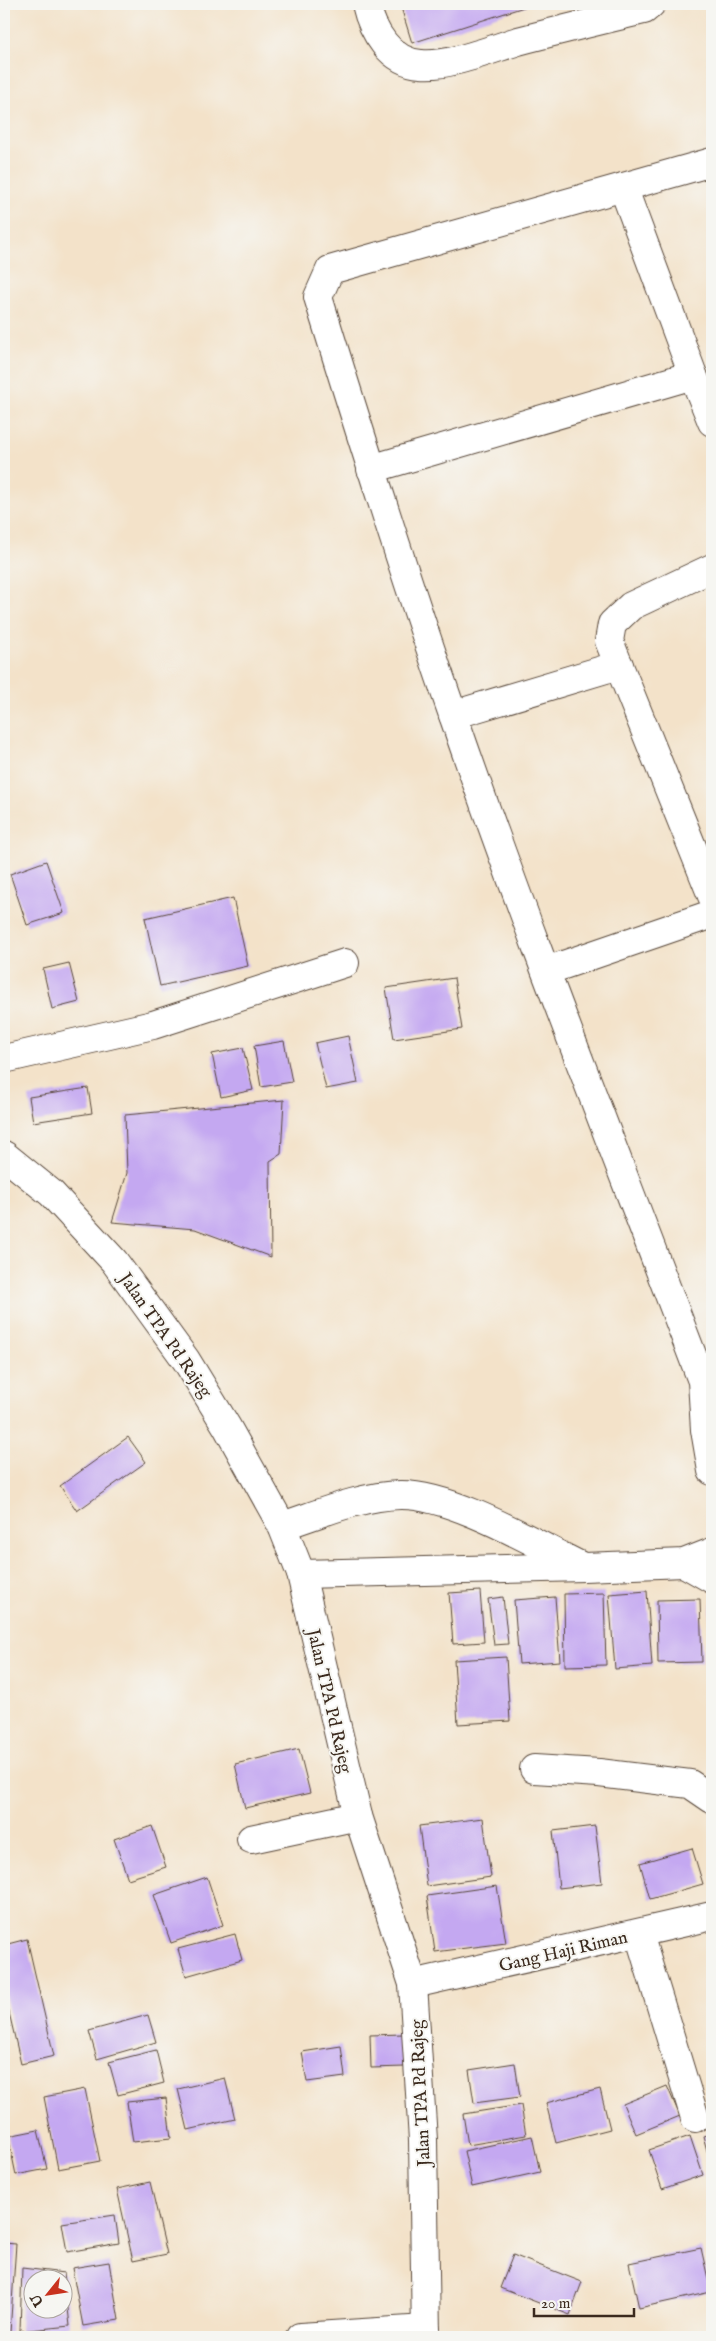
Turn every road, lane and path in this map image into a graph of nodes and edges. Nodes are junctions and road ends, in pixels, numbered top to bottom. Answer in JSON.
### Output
{"nodes":[{"id":1,"x":366,"y":4,"type":"edge"},
{"id":2,"x":651,"y":4,"type":"edge"},
{"id":3,"x":712,"y":162,"type":"edge"},
{"id":4,"x":624,"y":187,"type":"junction"},
{"id":5,"x":693,"y":375,"type":"junction"},
{"id":6,"x":712,"y":422,"type":"edge"},
{"id":7,"x":371,"y":469,"type":"junction"},
{"id":8,"x":712,"y":568,"type":"edge"},
{"id":9,"x":619,"y":665,"type":"junction"},
{"id":10,"x":453,"y":715,"type":"junction"},
{"id":11,"x":712,"y":896,"type":"edge"},
{"id":12,"x":712,"y":914,"type":"edge"},
{"id":13,"x":345,"y":963,"type":"dead end"},
{"id":14,"x":546,"y":970,"type":"junction"},
{"id":15,"x":4,"y":1059,"type":"edge"},
{"id":16,"x":4,"y":1155,"type":"edge"},
{"id":17,"x":707,"y":1374,"type":"edge"},
{"id":18,"x":712,"y":1471,"type":"edge"},
{"id":19,"x":282,"y":1526,"type":"junction"},
{"id":20,"x":712,"y":1552,"type":"edge"},
{"id":21,"x":684,"y":1563,"type":"junction"},
{"id":22,"x":584,"y":1567,"type":"junction"},
{"id":23,"x":301,"y":1574,"type":"junction"},
{"id":24,"x":712,"y":1579,"type":"edge"},
{"id":25,"x":534,"y":1770,"type":"dead end"},
{"id":26,"x":712,"y":1799,"type":"edge"},
{"id":27,"x":358,"y":1816,"type":"junction"},
{"id":28,"x":251,"y":1839,"type":"dead end"},
{"id":29,"x":712,"y":1916,"type":"edge"},
{"id":30,"x":639,"y":1934,"type":"junction"},
{"id":31,"x":414,"y":1984,"type":"junction"},
{"id":32,"x":695,"y":2118,"type":"dead end"},
{"id":33,"x":426,"y":2333,"type":"edge"},
{"id":34,"x":300,"y":2337,"type":"edge"}],
"edges":[{"from":1,"to":2,"type":"street"},
{"from":3,"to":4,"type":"street"},
{"from":4,"to":5,"type":"street"},
{"from":4,"to":7,"type":"street"},
{"from":5,"to":6,"type":"street"},
{"from":5,"to":7,"type":"street"},
{"from":7,"to":10,"type":"street"},
{"from":8,"to":9,"type":"street"},
{"from":9,"to":10,"type":"street"},
{"from":9,"to":11,"type":"street"},
{"from":10,"to":14,"type":"street"},
{"from":12,"to":14,"type":"street"},
{"from":13,"to":15,"type":"street"},
{"from":14,"to":17,"type":"street"},
{"from":16,"to":19,"type":"street","name":"Jalan TPA Pd Rajeg"},
{"from":17,"to":18,"type":"street"},
{"from":19,"to":22,"type":"street"},
{"from":19,"to":23,"type":"street","name":"Jalan TPA Pd Rajeg"},
{"from":20,"to":21,"type":"street"},
{"from":21,"to":22,"type":"street"},
{"from":21,"to":24,"type":"street"},
{"from":22,"to":23,"type":"street"},
{"from":23,"to":27,"type":"street","name":"Jalan TPA Pd Rajeg"},
{"from":25,"to":26,"type":"street"},
{"from":27,"to":28,"type":"street"},
{"from":27,"to":31,"type":"street","name":"Jalan TPA Pd Rajeg"},
{"from":29,"to":30,"type":"street","name":"Gang Haji Riman"},
{"from":30,"to":31,"type":"street","name":"Gang Haji Riman"},
{"from":30,"to":32,"type":"street"},
{"from":31,"to":33,"type":"street","name":"Jalan TPA Pd Rajeg"},
{"from":33,"to":34,"type":"street"}]}
